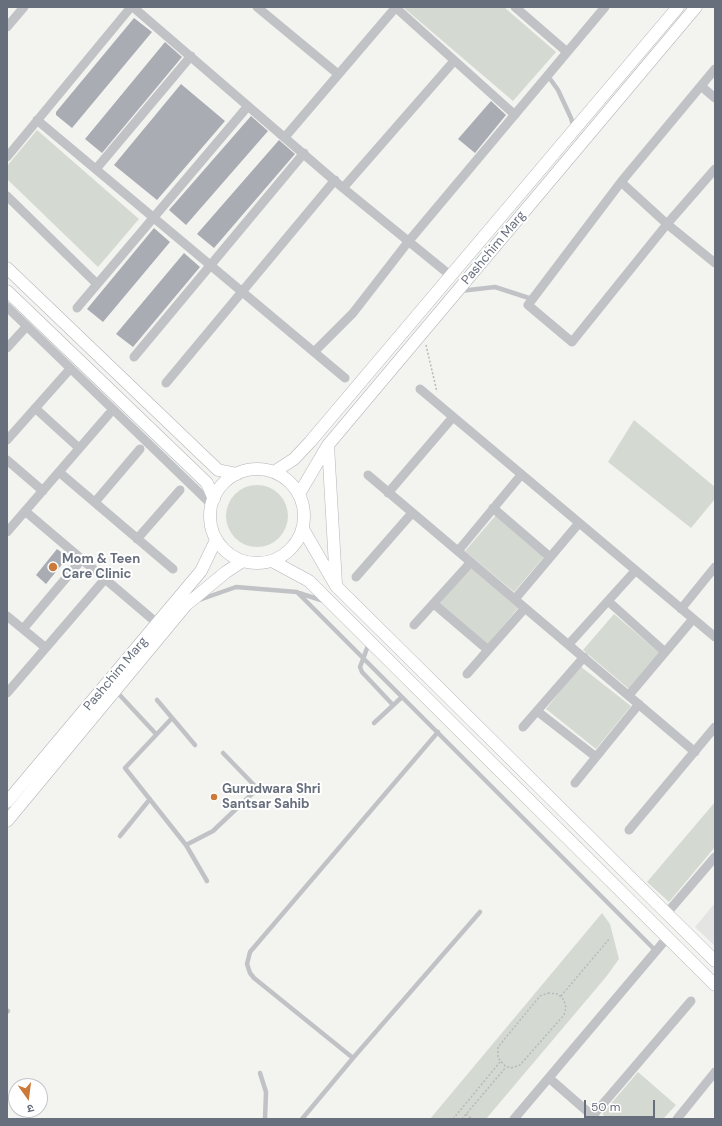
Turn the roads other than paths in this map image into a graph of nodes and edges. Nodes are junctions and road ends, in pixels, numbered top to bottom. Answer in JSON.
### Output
{"nodes":[{"id":1,"x":24,"y":7,"type":"edge"},
{"id":2,"x":132,"y":7,"type":"edge"},
{"id":3,"x":257,"y":7,"type":"edge"},
{"id":4,"x":395,"y":7,"type":"edge"},
{"id":5,"x":515,"y":7,"type":"edge"},
{"id":6,"x":605,"y":7,"type":"edge"},
{"id":7,"x":678,"y":7,"type":"edge"},
{"id":8,"x":696,"y":7,"type":"edge"},
{"id":9,"x":7,"y":27,"type":"edge"},
{"id":10,"x":567,"y":52,"type":"junction"},
{"id":11,"x":191,"y":56,"type":"junction"},
{"id":12,"x":454,"y":62,"type":"junction"},
{"id":13,"x":715,"y":70,"type":"edge"},
{"id":14,"x":338,"y":74,"type":"junction"},
{"id":15,"x":548,"y":76,"type":"junction"},
{"id":16,"x":701,"y":86,"type":"junction"},
{"id":17,"x":715,"y":98,"type":"edge"},
{"id":18,"x":248,"y":106,"type":"junction"},
{"id":19,"x":515,"y":115,"type":"junction"},
{"id":20,"x":37,"y":120,"type":"junction"},
{"id":21,"x":574,"y":130,"type":"junction"},
{"id":22,"x":285,"y":137,"type":"junction"},
{"id":23,"x":304,"y":153,"type":"junction"},
{"id":24,"x":7,"y":157,"type":"edge"},
{"id":25,"x":96,"y":169,"type":"junction"},
{"id":26,"x":715,"y":169,"type":"edge"},
{"id":27,"x":335,"y":180,"type":"junction"},
{"id":28,"x":621,"y":182,"type":"junction"},
{"id":29,"x":343,"y":188,"type":"junction"},
{"id":30,"x":7,"y":196,"type":"edge"},
{"id":31,"x":154,"y":218,"type":"junction"},
{"id":32,"x":667,"y":224,"type":"junction"},
{"id":33,"x":408,"y":242,"type":"junction"},
{"id":34,"x":715,"y":263,"type":"edge"},
{"id":35,"x":210,"y":265,"type":"junction"},
{"id":36,"x":7,"y":268,"type":"edge"},
{"id":37,"x":445,"y":272,"type":"dead end"},
{"id":38,"x":97,"y":284,"type":"junction"},
{"id":39,"x":7,"y":291,"type":"edge"},
{"id":40,"x":242,"y":292,"type":"junction"},
{"id":41,"x":457,"y":292,"type":"junction"},
{"id":42,"x":532,"y":299,"type":"junction"},
{"id":43,"x":7,"y":307,"type":"edge"},
{"id":44,"x":77,"y":308,"type":"dead end"},
{"id":45,"x":26,"y":327,"type":"junction"},
{"id":46,"x":7,"y":348,"type":"edge"},
{"id":47,"x":314,"y":352,"type":"junction"},
{"id":48,"x":134,"y":357,"type":"dead end"},
{"id":49,"x":70,"y":369,"type":"junction"},
{"id":50,"x":345,"y":378,"type":"dead end"},
{"id":51,"x":166,"y":383,"type":"dead end"},
{"id":52,"x":420,"y":390,"type":"dead end"},
{"id":53,"x":35,"y":408,"type":"junction"},
{"id":54,"x":108,"y":414,"type":"dead end"},
{"id":55,"x":453,"y":417,"type":"junction"},
{"id":56,"x":7,"y":440,"type":"edge"},
{"id":57,"x":328,"y":445,"type":"junction"},
{"id":58,"x":79,"y":448,"type":"junction"},
{"id":59,"x":140,"y":449,"type":"dead end"},
{"id":60,"x":7,"y":460,"type":"edge"},
{"id":61,"x":59,"y":472,"type":"junction"},
{"id":62,"x":274,"y":472,"type":"junction"},
{"id":63,"x":237,"y":474,"type":"junction"},
{"id":64,"x":368,"y":475,"type":"dead end"},
{"id":65,"x":521,"y":475,"type":"junction"},
{"id":66,"x":180,"y":490,"type":"dead end"},
{"id":67,"x":43,"y":491,"type":"junction"},
{"id":68,"x":388,"y":493,"type":"junction"},
{"id":69,"x":299,"y":494,"type":"junction"},
{"id":70,"x":95,"y":502,"type":"junction"},
{"id":71,"x":213,"y":502,"type":"junction"},
{"id":72,"x":493,"y":508,"type":"junction"},
{"id":73,"x":26,"y":511,"type":"junction"},
{"id":74,"x":412,"y":513,"type":"junction"},
{"id":75,"x":579,"y":523,"type":"junction"},
{"id":76,"x":303,"y":530,"type":"junction"},
{"id":77,"x":7,"y":532,"type":"edge"},
{"id":78,"x":137,"y":539,"type":"junction"},
{"id":79,"x":216,"y":540,"type":"junction"},
{"id":80,"x":458,"y":551,"type":"junction"},
{"id":81,"x":550,"y":557,"type":"junction"},
{"id":82,"x":82,"y":559,"type":"junction"},
{"id":83,"x":243,"y":561,"type":"junction"},
{"id":84,"x":272,"y":561,"type":"junction"},
{"id":85,"x":471,"y":562,"type":"junction"},
{"id":86,"x":715,"y":567,"type":"edge"},
{"id":87,"x":173,"y":569,"type":"dead end"},
{"id":88,"x":635,"y":571,"type":"junction"},
{"id":89,"x":356,"y":577,"type":"dead end"},
{"id":90,"x":105,"y":579,"type":"junction"},
{"id":91,"x":336,"y":586,"type":"junction"},
{"id":92,"x":297,"y":592,"type":"junction"},
{"id":93,"x":515,"y":599,"type":"junction"},
{"id":94,"x":608,"y":601,"type":"junction"},
{"id":95,"x":186,"y":604,"type":"junction"},
{"id":96,"x":333,"y":604,"type":"junction"},
{"id":97,"x":434,"y":604,"type":"junction"},
{"id":98,"x":525,"y":608,"type":"junction"},
{"id":99,"x":681,"y":609,"type":"junction"},
{"id":100,"x":7,"y":616,"type":"edge"},
{"id":101,"x":151,"y":618,"type":"dead end"},
{"id":102,"x":693,"y":619,"type":"junction"},
{"id":103,"x":414,"y":625,"type":"dead end"},
{"id":104,"x":23,"y":629,"type":"junction"},
{"id":105,"x":715,"y":637,"type":"edge"},
{"id":106,"x":370,"y":642,"type":"junction"},
{"id":107,"x":569,"y":644,"type":"junction"},
{"id":108,"x":46,"y":648,"type":"junction"},
{"id":109,"x":488,"y":650,"type":"junction"},
{"id":110,"x":665,"y":652,"type":"junction"},
{"id":111,"x":584,"y":657,"type":"junction"},
{"id":112,"x":364,"y":659,"type":"junction"},
{"id":113,"x":467,"y":674,"type":"dead end"},
{"id":114,"x":116,"y":690,"type":"junction"},
{"id":115,"x":7,"y":693,"type":"edge"},
{"id":116,"x":629,"y":695,"type":"junction"},
{"id":117,"x":402,"y":697,"type":"junction"},
{"id":118,"x":157,"y":700,"type":"dead end"},
{"id":119,"x":639,"y":704,"type":"junction"},
{"id":120,"x":393,"y":705,"type":"junction"},
{"id":121,"x":537,"y":711,"type":"junction"},
{"id":122,"x":172,"y":718,"type":"junction"},
{"id":123,"x":374,"y":723,"type":"dead end"},
{"id":124,"x":523,"y":727,"type":"dead end"},
{"id":125,"x":715,"y":727,"type":"edge"},
{"id":126,"x":438,"y":732,"type":"junction"},
{"id":127,"x":156,"y":734,"type":"junction"},
{"id":128,"x":195,"y":746,"type":"dead end"},
{"id":129,"x":695,"y":752,"type":"junction"},
{"id":130,"x":223,"y":753,"type":"dead end"},
{"id":131,"x":596,"y":757,"type":"junction"},
{"id":132,"x":575,"y":783,"type":"dead end"},
{"id":133,"x":150,"y":799,"type":"junction"},
{"id":134,"x":7,"y":802,"type":"edge"},
{"id":135,"x":7,"y":821,"type":"edge"},
{"id":136,"x":630,"y":830,"type":"dead end"},
{"id":137,"x":120,"y":836,"type":"dead end"},
{"id":138,"x":186,"y":845,"type":"junction"},
{"id":139,"x":715,"y":857,"type":"edge"},
{"id":140,"x":207,"y":881,"type":"dead end"},
{"id":141,"x":480,"y":912,"type":"dead end"},
{"id":142,"x":667,"y":913,"type":"junction"},
{"id":143,"x":667,"y":938,"type":"junction"},
{"id":144,"x":656,"y":951,"type":"junction"},
{"id":145,"x":715,"y":961,"type":"edge"},
{"id":146,"x":715,"y":985,"type":"edge"},
{"id":147,"x":691,"y":1001,"type":"dead end"},
{"id":148,"x":353,"y":1058,"type":"junction"},
{"id":149,"x":715,"y":1072,"type":"edge"},
{"id":150,"x":260,"y":1073,"type":"dead end"},
{"id":151,"x":549,"y":1078,"type":"junction"},
{"id":152,"x":593,"y":1118,"type":"edge"},
{"id":153,"x":265,"y":1119,"type":"edge"},
{"id":154,"x":302,"y":1119,"type":"edge"},
{"id":155,"x":514,"y":1119,"type":"edge"},
{"id":156,"x":677,"y":1119,"type":"edge"}],
"edges":[{"from":1,"to":9,"type":"street"},
{"from":2,"to":11,"type":"street"},
{"from":2,"to":20,"type":"street"},
{"from":3,"to":14,"type":"street"},
{"from":4,"to":12,"type":"street"},
{"from":4,"to":14,"type":"street"},
{"from":5,"to":10,"type":"street"},
{"from":6,"to":10,"type":"street"},
{"from":7,"to":21,"type":"main road","name":"Pashchim Marg"},
{"from":8,"to":41,"type":"main road","name":"Pashchim Marg"},
{"from":10,"to":15,"type":"street"},
{"from":11,"to":18,"type":"street"},
{"from":11,"to":25,"type":"street"},
{"from":12,"to":19,"type":"street"},
{"from":12,"to":29,"type":"street"},
{"from":13,"to":16,"type":"street"},
{"from":14,"to":22,"type":"street"},
{"from":15,"to":19,"type":"street"},
{"from":15,"to":21,"type":"lane"},
{"from":16,"to":17,"type":"street"},
{"from":16,"to":28,"type":"street"},
{"from":18,"to":22,"type":"street"},
{"from":18,"to":31,"type":"street"},
{"from":19,"to":33,"type":"street"},
{"from":20,"to":24,"type":"street"},
{"from":20,"to":25,"type":"street"},
{"from":21,"to":62,"type":"main road","name":"Pashchim Marg"},
{"from":22,"to":23,"type":"street"},
{"from":23,"to":27,"type":"street"},
{"from":23,"to":35,"type":"street"},
{"from":25,"to":31,"type":"street"},
{"from":26,"to":32,"type":"street"},
{"from":27,"to":29,"type":"street"},
{"from":27,"to":40,"type":"street"},
{"from":28,"to":32,"type":"street"},
{"from":28,"to":42,"type":"street"},
{"from":29,"to":33,"type":"street"},
{"from":30,"to":38,"type":"street"},
{"from":31,"to":35,"type":"street"},
{"from":31,"to":38,"type":"street"},
{"from":32,"to":34,"type":"street"},
{"from":32,"to":42,"type":"street"},
{"from":33,"to":37,"type":"street"},
{"from":33,"to":47,"type":"street"},
{"from":35,"to":40,"type":"street"},
{"from":35,"to":48,"type":"street"},
{"from":36,"to":63,"type":"main road"},
{"from":38,"to":44,"type":"street"},
{"from":39,"to":71,"type":"main road"},
{"from":40,"to":47,"type":"street"},
{"from":40,"to":51,"type":"street"},
{"from":41,"to":42,"type":"lane"},
{"from":41,"to":57,"type":"main road","name":"Pashchim Marg"},
{"from":43,"to":45,"type":"street"},
{"from":45,"to":46,"type":"street"},
{"from":45,"to":49,"type":"street"},
{"from":47,"to":50,"type":"street"},
{"from":49,"to":53,"type":"street"},
{"from":49,"to":71,"type":"street"},
{"from":52,"to":55,"type":"street"},
{"from":53,"to":56,"type":"street"},
{"from":53,"to":58,"type":"street"},
{"from":54,"to":58,"type":"street"},
{"from":55,"to":65,"type":"street"},
{"from":55,"to":68,"type":"street"},
{"from":57,"to":69,"type":"main road","name":"Pashchim Marg"},
{"from":57,"to":91,"type":"main road"},
{"from":58,"to":61,"type":"street"},
{"from":59,"to":70,"type":"street"},
{"from":60,"to":67,"type":"street"},
{"from":61,"to":67,"type":"street"},
{"from":61,"to":70,"type":"street"},
{"from":62,"to":63,"type":"main road"},
{"from":62,"to":69,"type":"main road"},
{"from":63,"to":71,"type":"main road"},
{"from":64,"to":68,"type":"street"},
{"from":65,"to":72,"type":"street"},
{"from":65,"to":75,"type":"street"},
{"from":66,"to":78,"type":"street"},
{"from":67,"to":73,"type":"street"},
{"from":68,"to":74,"type":"street"},
{"from":69,"to":76,"type":"main road"},
{"from":70,"to":78,"type":"street"},
{"from":71,"to":79,"type":"main road"},
{"from":72,"to":80,"type":"street"},
{"from":72,"to":81,"type":"street"},
{"from":73,"to":77,"type":"street"},
{"from":73,"to":82,"type":"street"},
{"from":74,"to":80,"type":"street"},
{"from":74,"to":89,"type":"street"},
{"from":75,"to":81,"type":"street"},
{"from":75,"to":88,"type":"street"},
{"from":76,"to":84,"type":"main road"},
{"from":76,"to":91,"type":"main road"},
{"from":78,"to":87,"type":"street"},
{"from":79,"to":83,"type":"main road"},
{"from":79,"to":134,"type":"main road","name":"Pashchim Marg"},
{"from":80,"to":85,"type":"street"},
{"from":81,"to":93,"type":"street"},
{"from":82,"to":90,"type":"street"},
{"from":82,"to":104,"type":"street"},
{"from":83,"to":84,"type":"main road"},
{"from":83,"to":95,"type":"main road","name":"Pashchim Marg"},
{"from":84,"to":96,"type":"main road"},
{"from":85,"to":93,"type":"street"},
{"from":85,"to":97,"type":"street"},
{"from":86,"to":99,"type":"street"},
{"from":88,"to":94,"type":"street"},
{"from":88,"to":99,"type":"street"},
{"from":90,"to":101,"type":"street"},
{"from":90,"to":108,"type":"street"},
{"from":91,"to":142,"type":"main road"},
{"from":92,"to":95,"type":"lane"},
{"from":92,"to":96,"type":"lane"},
{"from":92,"to":112,"type":"lane"},
{"from":93,"to":98,"type":"street"},
{"from":94,"to":107,"type":"street"},
{"from":94,"to":110,"type":"street"},
{"from":95,"to":114,"type":"main road","name":"Pashchim Marg"},
{"from":96,"to":106,"type":"main road"},
{"from":97,"to":103,"type":"street"},
{"from":97,"to":109,"type":"street"},
{"from":98,"to":107,"type":"street"},
{"from":98,"to":109,"type":"street"},
{"from":99,"to":102,"type":"street"},
{"from":100,"to":104,"type":"street"},
{"from":102,"to":105,"type":"street"},
{"from":102,"to":110,"type":"street"},
{"from":104,"to":108,"type":"street"},
{"from":106,"to":112,"type":"lane"},
{"from":106,"to":143,"type":"main road"},
{"from":107,"to":111,"type":"street"},
{"from":108,"to":115,"type":"street"},
{"from":109,"to":113,"type":"street"},
{"from":110,"to":116,"type":"street"},
{"from":111,"to":116,"type":"street"},
{"from":111,"to":121,"type":"street"},
{"from":112,"to":117,"type":"lane"},
{"from":112,"to":120,"type":"lane"},
{"from":114,"to":127,"type":"lane"},
{"from":114,"to":135,"type":"main road","name":"Pashchim Marg"},
{"from":116,"to":119,"type":"street"},
{"from":117,"to":120,"type":"lane"},
{"from":117,"to":126,"type":"lane"},
{"from":118,"to":122,"type":"lane"},
{"from":119,"to":129,"type":"street"},
{"from":119,"to":131,"type":"street"},
{"from":120,"to":123,"type":"lane"},
{"from":121,"to":124,"type":"street"},
{"from":121,"to":131,"type":"street"},
{"from":122,"to":127,"type":"lane"},
{"from":122,"to":128,"type":"lane"},
{"from":125,"to":129,"type":"street"},
{"from":126,"to":144,"type":"lane"},
{"from":126,"to":148,"type":"lane"},
{"from":127,"to":133,"type":"lane"},
{"from":129,"to":136,"type":"street"},
{"from":130,"to":138,"type":"lane"},
{"from":131,"to":132,"type":"street"},
{"from":133,"to":137,"type":"lane"},
{"from":133,"to":138,"type":"lane"},
{"from":138,"to":140,"type":"lane"},
{"from":139,"to":142,"type":"street"},
{"from":141,"to":148,"type":"lane"},
{"from":142,"to":145,"type":"main road"},
{"from":143,"to":144,"type":"street"},
{"from":143,"to":146,"type":"main road"},
{"from":144,"to":151,"type":"street"},
{"from":147,"to":152,"type":"street"},
{"from":148,"to":154,"type":"lane"},
{"from":149,"to":156,"type":"street"},
{"from":150,"to":153,"type":"lane"},
{"from":151,"to":152,"type":"street"},
{"from":151,"to":155,"type":"street"}]}
